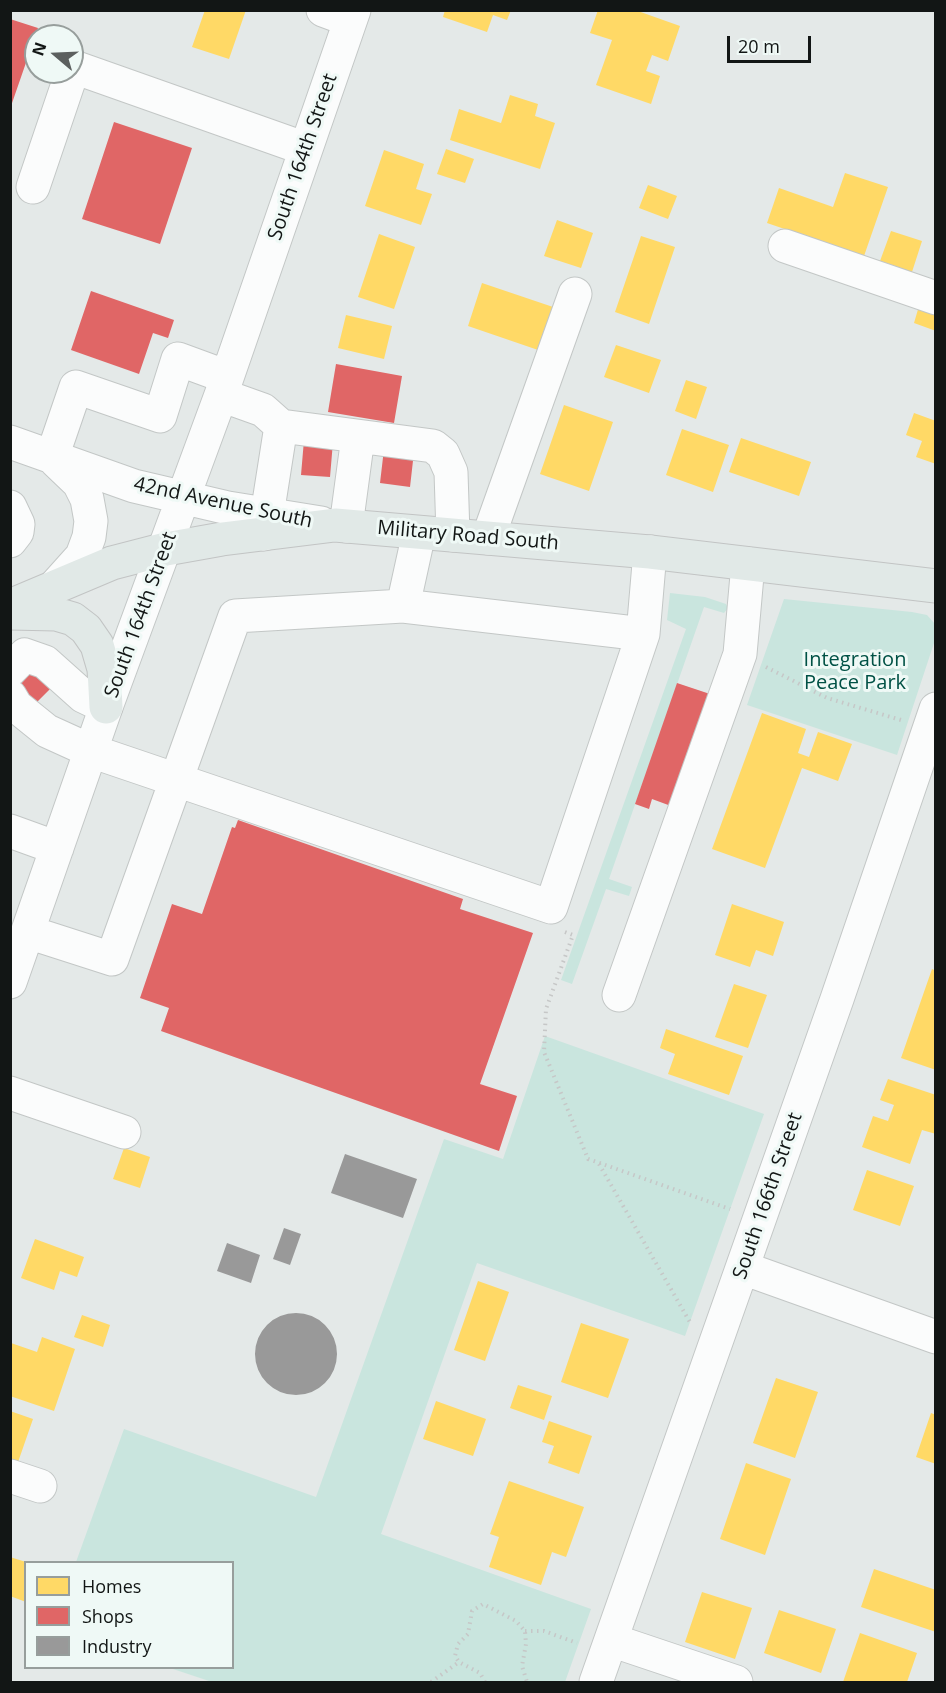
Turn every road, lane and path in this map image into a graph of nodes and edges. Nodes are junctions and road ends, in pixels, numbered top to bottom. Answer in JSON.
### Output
{"nodes":[{"id":1,"x":342,"y":14,"type":"edge"},
{"id":2,"x":84,"y":71,"type":"edge"},
{"id":3,"x":68,"y":84,"type":"edge"},
{"id":4,"x":306,"y":149,"type":"junction"},
{"id":5,"x":33,"y":187,"type":"dead end"},
{"id":6,"x":784,"y":246,"type":"dead end"},
{"id":7,"x":575,"y":294,"type":"dead end"},
{"id":8,"x":936,"y":298,"type":"edge"},
{"id":9,"x":224,"y":386,"type":"junction"},
{"id":10,"x":281,"y":426,"type":"junction"},
{"id":11,"x":358,"y":437,"type":"junction"},
{"id":12,"x":10,"y":442,"type":"edge"},
{"id":13,"x":52,"y":457,"type":"junction"},
{"id":14,"x":184,"y":499,"type":"junction"},
{"id":15,"x":10,"y":507,"type":"edge"},
{"id":16,"x":265,"y":524,"type":"junction"},
{"id":17,"x":341,"y":526,"type":"junction"},
{"id":18,"x":419,"y":533,"type":"junction"},
{"id":19,"x":453,"y":535,"type":"junction"},
{"id":20,"x":488,"y":538,"type":"junction"},
{"id":21,"x":10,"y":541,"type":"edge"},
{"id":22,"x":166,"y":549,"type":"junction"},
{"id":23,"x":650,"y":552,"type":"junction"},
{"id":24,"x":748,"y":564,"type":"junction"},
{"id":25,"x":56,"y":585,"type":"junction"},
{"id":26,"x":936,"y":586,"type":"edge"},
{"id":27,"x":10,"y":606,"type":"edge"},
{"id":28,"x":403,"y":606,"type":"junction"},
{"id":29,"x":10,"y":613,"type":"edge"},
{"id":30,"x":643,"y":634,"type":"junction"},
{"id":31,"x":740,"y":654,"type":"junction"},
{"id":32,"x":10,"y":670,"type":"edge"},
{"id":33,"x":10,"y":696,"type":"edge"},
{"id":34,"x":106,"y":707,"type":"junction"},
{"id":35,"x":936,"y":709,"type":"edge"},
{"id":36,"x":903,"y":721,"type":"dead end"},
{"id":37,"x":91,"y":751,"type":"junction"},
{"id":38,"x":178,"y":779,"type":"junction"},
{"id":39,"x":10,"y":831,"type":"edge"},
{"id":40,"x":57,"y":848,"type":"junction"},
{"id":41,"x":558,"y":930,"type":"dead end"},
{"id":42,"x":28,"y":932,"type":"junction"},
{"id":43,"x":10,"y":982,"type":"edge"},
{"id":44,"x":619,"y":995,"type":"dead end"},
{"id":45,"x":10,"y":1093,"type":"edge"},
{"id":46,"x":124,"y":1132,"type":"dead end"},
{"id":47,"x":599,"y":1163,"type":"junction"},
{"id":48,"x":734,"y":1210,"type":"dead end"},
{"id":49,"x":743,"y":1268,"type":"junction"},
{"id":50,"x":692,"y":1327,"type":"dead end"},
{"id":51,"x":936,"y":1337,"type":"edge"},
{"id":52,"x":525,"y":1631,"type":"junction"},
{"id":53,"x":611,"y":1640,"type":"junction"},
{"id":54,"x":577,"y":1643,"type":"dead end"},
{"id":55,"x":459,"y":1662,"type":"junction"},
{"id":56,"x":431,"y":1683,"type":"edge"},
{"id":57,"x":485,"y":1683,"type":"edge"},
{"id":58,"x":527,"y":1683,"type":"edge"},
{"id":59,"x":596,"y":1683,"type":"edge"},
{"id":60,"x":736,"y":1683,"type":"edge"}],
"edges":[{"from":1,"to":4,"type":"street","name":"South 164th Street"},
{"from":2,"to":4,"type":"street"},
{"from":3,"to":5,"type":"street"},
{"from":4,"to":9,"type":"street","name":"South 164th Street"},
{"from":6,"to":8,"type":"street"},
{"from":7,"to":20,"type":"street"},
{"from":9,"to":10,"type":"street"},
{"from":9,"to":13,"type":"street"},
{"from":9,"to":14,"type":"street","name":"South 164th Street"},
{"from":10,"to":11,"type":"street"},
{"from":10,"to":16,"type":"street"},
{"from":11,"to":17,"type":"street"},
{"from":11,"to":19,"type":"street"},
{"from":12,"to":13,"type":"street","name":"42nd Avenue South"},
{"from":13,"to":14,"type":"street","name":"42nd Avenue South"},
{"from":13,"to":25,"type":"street"},
{"from":14,"to":16,"type":"street","name":"42nd Avenue South"},
{"from":14,"to":22,"type":"street","name":"South 164th Street"},
{"from":15,"to":21,"type":"street"},
{"from":16,"to":17,"type":"main road","name":"Military Road South"},
{"from":16,"to":22,"type":"main road","name":"Military Road South"},
{"from":17,"to":18,"type":"main road","name":"Military Road South"},
{"from":18,"to":19,"type":"main road","name":"Military Road South"},
{"from":18,"to":28,"type":"street"},
{"from":19,"to":20,"type":"main road","name":"Military Road South"},
{"from":20,"to":23,"type":"main road","name":"Military Road South"},
{"from":22,"to":25,"type":"main road","name":"Military Road South"},
{"from":22,"to":34,"type":"street","name":"South 164th Street"},
{"from":23,"to":24,"type":"main road","name":"Military Road South"},
{"from":23,"to":30,"type":"street"},
{"from":24,"to":26,"type":"main road","name":"Military Road South"},
{"from":24,"to":31,"type":"street"},
{"from":25,"to":27,"type":"main road","name":"Military Road South"},
{"from":28,"to":30,"type":"street"},
{"from":28,"to":38,"type":"street"},
{"from":29,"to":34,"type":"main road"},
{"from":30,"to":38,"type":"street"},
{"from":31,"to":36,"type":"path"},
{"from":31,"to":44,"type":"street"},
{"from":32,"to":34,"type":"street"},
{"from":33,"to":37,"type":"street"},
{"from":34,"to":37,"type":"street","name":"South 164th Street"},
{"from":35,"to":49,"type":"street","name":"South 166th Street"},
{"from":37,"to":38,"type":"street"},
{"from":37,"to":40,"type":"street","name":"South 164th Street"},
{"from":38,"to":42,"type":"street"},
{"from":39,"to":40,"type":"street"},
{"from":40,"to":42,"type":"street","name":"South 164th Street"},
{"from":41,"to":47,"type":"path"},
{"from":42,"to":43,"type":"street","name":"South 164th Street"},
{"from":45,"to":46,"type":"street"},
{"from":47,"to":48,"type":"path"},
{"from":47,"to":50,"type":"path"},
{"from":49,"to":51,"type":"street"},
{"from":49,"to":53,"type":"street","name":"South 166th Street"},
{"from":52,"to":54,"type":"path"},
{"from":52,"to":55,"type":"path"},
{"from":52,"to":58,"type":"path"},
{"from":53,"to":59,"type":"street","name":"South 166th Street"},
{"from":53,"to":60,"type":"street"},
{"from":55,"to":56,"type":"path"},
{"from":55,"to":57,"type":"path"}]}
